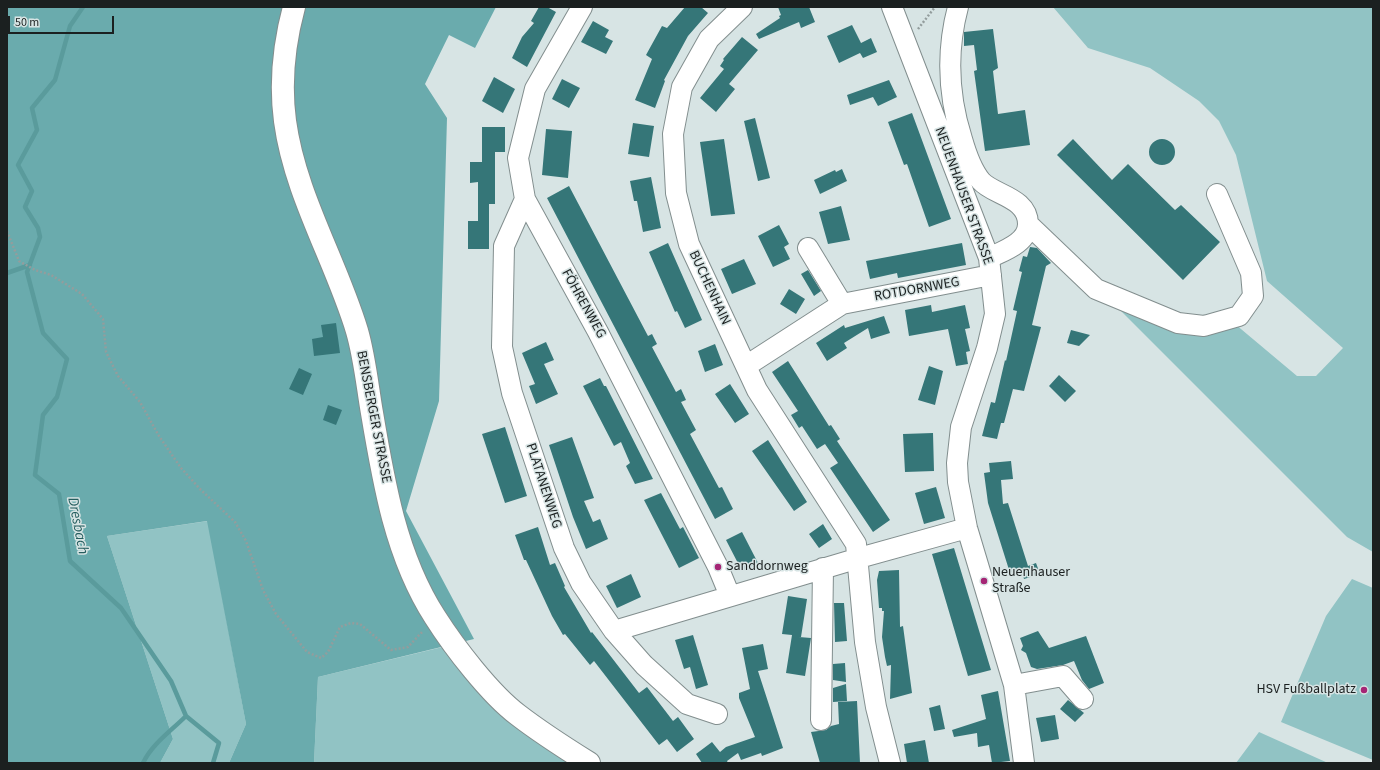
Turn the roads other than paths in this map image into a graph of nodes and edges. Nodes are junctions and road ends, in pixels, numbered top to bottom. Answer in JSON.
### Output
{"nodes":[{"id":1,"x":294,"y":7,"type":"edge"},
{"id":2,"x":582,"y":7,"type":"edge"},
{"id":3,"x":742,"y":7,"type":"edge"},
{"id":4,"x":892,"y":7,"type":"edge"},
{"id":5,"x":958,"y":7,"type":"edge"},
{"id":6,"x":1216,"y":194,"type":"dead end"},
{"id":7,"x":525,"y":199,"type":"junction"},
{"id":8,"x":1028,"y":224,"type":"junction"},
{"id":9,"x":808,"y":248,"type":"dead end"},
{"id":10,"x":990,"y":267,"type":"junction"},
{"id":11,"x":842,"y":304,"type":"junction"},
{"id":12,"x":746,"y":366,"type":"junction"},
{"id":13,"x":968,"y":528,"type":"junction"},
{"id":14,"x":859,"y":558,"type":"junction"},
{"id":15,"x":823,"y":568,"type":"junction"},
{"id":16,"x":730,"y":596,"type":"junction"},
{"id":17,"x":614,"y":631,"type":"junction"},
{"id":18,"x":1014,"y":685,"type":"junction"},
{"id":19,"x":1083,"y":699,"type":"dead end"},
{"id":20,"x":717,"y":714,"type":"dead end"},
{"id":21,"x":821,"y":720,"type":"dead end"},
{"id":22,"x":588,"y":763,"type":"edge"},
{"id":23,"x":890,"y":763,"type":"edge"},
{"id":24,"x":1024,"y":763,"type":"edge"}],
"edges":[{"from":1,"to":22,"type":"main road","name":"BENSBERGER STRASSE"},
{"from":2,"to":7,"type":"street","name":"FÖHRENWEG"},
{"from":3,"to":12,"type":"street","name":"BUCHENHAIN"},
{"from":4,"to":10,"type":"street","name":"NEUENHAUSER STRASSE"},
{"from":5,"to":8,"type":"street"},
{"from":6,"to":8,"type":"street"},
{"from":7,"to":16,"type":"street","name":"FÖHRENWEG"},
{"from":7,"to":17,"type":"street","name":"PLATANENWEG"},
{"from":8,"to":10,"type":"street","name":"ROTDORNWEG"},
{"from":9,"to":11,"type":"street"},
{"from":10,"to":11,"type":"street","name":"ROTDORNWEG"},
{"from":10,"to":13,"type":"street","name":"NEUENHAUSER STRASSE"},
{"from":11,"to":12,"type":"street","name":"ROTDORNWEG"},
{"from":12,"to":14,"type":"street","name":"BUCHENHAIN"},
{"from":13,"to":14,"type":"street"},
{"from":13,"to":18,"type":"street","name":"NEUENHAUSER STRASSE"},
{"from":14,"to":15,"type":"street"},
{"from":14,"to":23,"type":"street","name":"BUCHENHAIN"},
{"from":15,"to":16,"type":"street"},
{"from":15,"to":21,"type":"street"},
{"from":16,"to":17,"type":"street"},
{"from":17,"to":20,"type":"street","name":"PLATANENWEG"},
{"from":18,"to":19,"type":"street"},
{"from":18,"to":24,"type":"street","name":"NEUENHAUSER STRASSE"}]}
